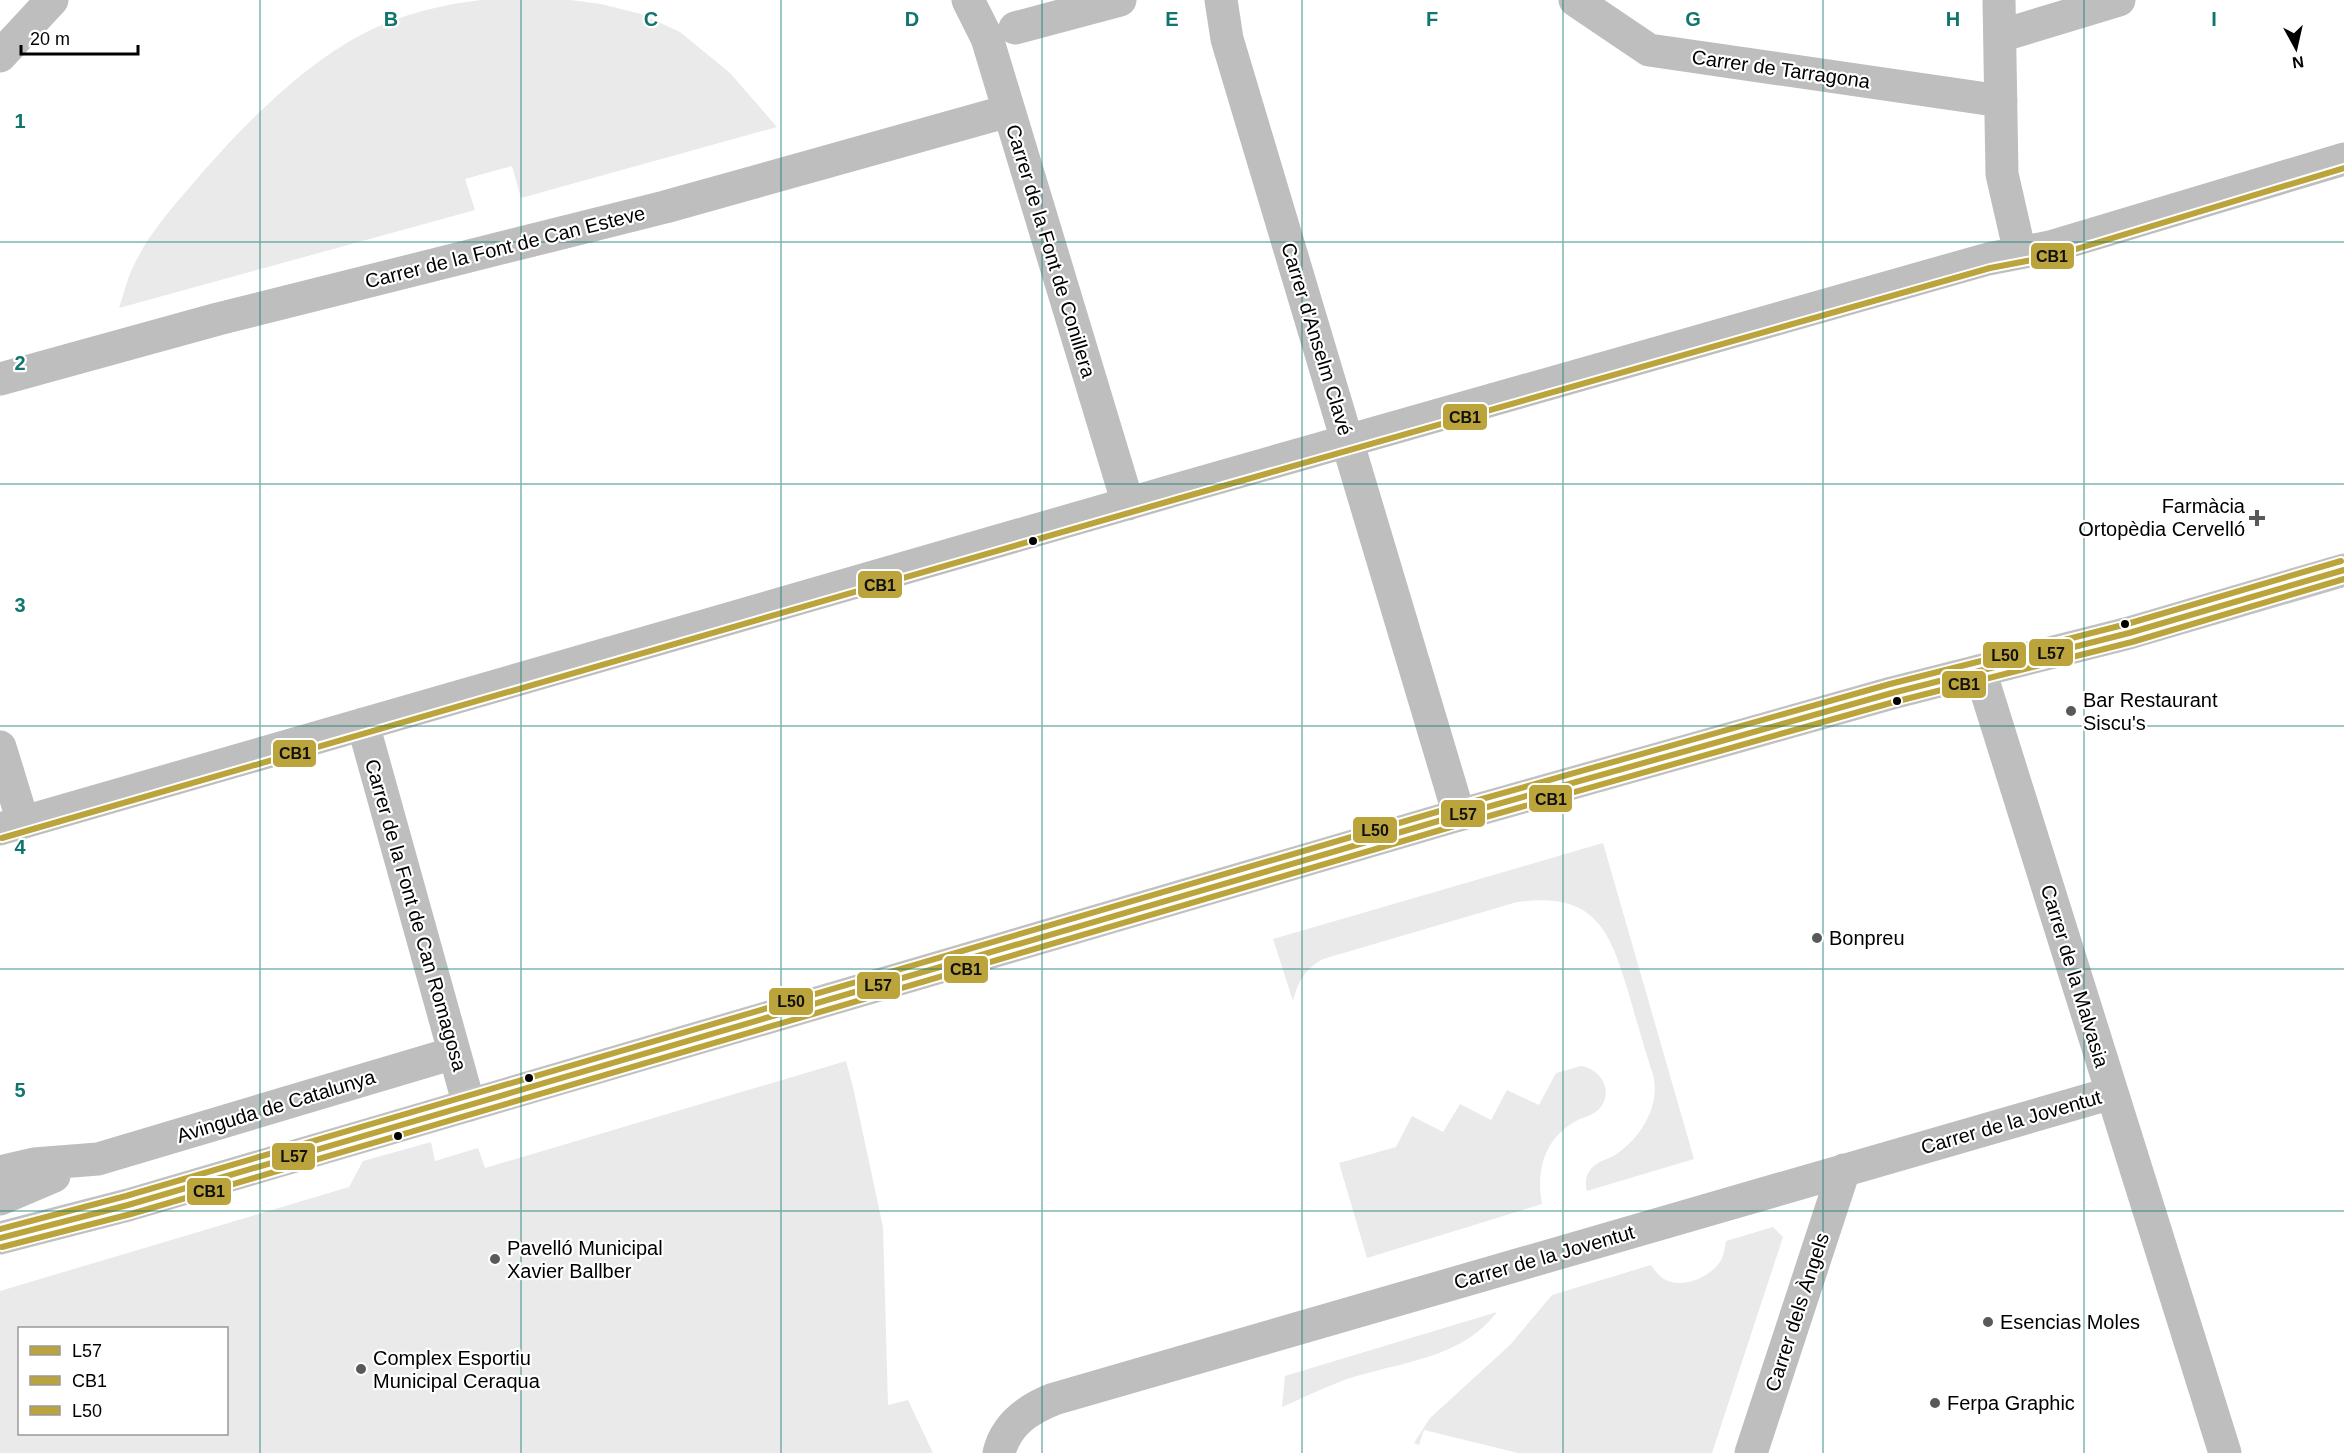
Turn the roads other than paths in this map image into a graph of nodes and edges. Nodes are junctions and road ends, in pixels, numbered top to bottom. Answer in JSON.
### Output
{"nodes":[{"id":1,"x":52,"y":0,"type":"edge"},
{"id":2,"x":968,"y":0,"type":"edge"},
{"id":3,"x":1120,"y":0,"type":"edge"},
{"id":4,"x":1221,"y":0,"type":"edge"},
{"id":5,"x":1575,"y":0,"type":"edge"},
{"id":6,"x":1999,"y":0,"type":"edge"},
{"id":7,"x":2119,"y":0,"type":"edge"},
{"id":8,"x":1016,"y":28,"type":"dead end"},
{"id":9,"x":2000,"y":36,"type":"junction"},
{"id":10,"x":0,"y":56,"type":"edge"},
{"id":11,"x":2001,"y":101,"type":"junction"},
{"id":12,"x":1008,"y":111,"type":"junction"},
{"id":13,"x":2344,"y":159,"type":"edge"},
{"id":14,"x":2020,"y":253,"type":"junction"},
{"id":15,"x":0,"y":379,"type":"edge"},
{"id":16,"x":1347,"y":441,"type":"junction"},
{"id":17,"x":1128,"y":504,"type":"junction"},
{"id":18,"x":2344,"y":570,"type":"edge"},
{"id":19,"x":1980,"y":671,"type":"junction"},
{"id":20,"x":363,"y":724,"type":"junction"},
{"id":21,"x":0,"y":747,"type":"edge"},
{"id":22,"x":1459,"y":815,"type":"junction"},
{"id":23,"x":12,"y":825,"type":"edge"},
{"id":24,"x":454,"y":1053,"type":"junction"},
{"id":25,"x":2112,"y":1094,"type":"junction"},
{"id":26,"x":469,"y":1105,"type":"junction"},
{"id":27,"x":98,"y":1159,"type":"junction"},
{"id":28,"x":1844,"y":1170,"type":"junction"},
{"id":29,"x":0,"y":1172,"type":"edge"},
{"id":30,"x":0,"y":1199,"type":"edge"},
{"id":31,"x":0,"y":1238,"type":"edge"},
{"id":32,"x":999,"y":1453,"type":"edge"},
{"id":33,"x":1751,"y":1453,"type":"edge"},
{"id":34,"x":2225,"y":1453,"type":"edge"}],
"edges":[{"from":1,"to":10,"type":"street"},
{"from":2,"to":12,"type":"street","name":"Carrer de la Font de Conillera"},
{"from":3,"to":8,"type":"street"},
{"from":4,"to":16,"type":"street","name":"Carrer d'Anselm Clavé"},
{"from":5,"to":11,"type":"street","name":"Carrer de Tarragona"},
{"from":6,"to":9,"type":"street"},
{"from":7,"to":9,"type":"street"},
{"from":9,"to":11,"type":"street"},
{"from":11,"to":14,"type":"street"},
{"from":12,"to":15,"type":"street","name":"Carrer de la Font de Can Esteve"},
{"from":12,"to":17,"type":"street","name":"Carrer de la Font de Conillera"},
{"from":13,"to":14,"type":"street"},
{"from":14,"to":16,"type":"street"},
{"from":16,"to":17,"type":"street"},
{"from":16,"to":22,"type":"street","name":"Carrer d'Anselm Clavé"},
{"from":17,"to":20,"type":"street"},
{"from":18,"to":19,"type":"street"},
{"from":19,"to":22,"type":"street"},
{"from":19,"to":25,"type":"street","name":"Carrer de la Malvasia"},
{"from":20,"to":23,"type":"street"},
{"from":20,"to":24,"type":"street","name":"Carrer de la Font de Can Romagosa"},
{"from":21,"to":23,"type":"street"},
{"from":22,"to":26,"type":"street"},
{"from":24,"to":26,"type":"street","name":"Carrer de la Font de Can Romagosa"},
{"from":24,"to":27,"type":"street","name":"Avinguda de Catalunya"},
{"from":25,"to":28,"type":"street","name":"Carrer de la Joventut"},
{"from":25,"to":34,"type":"street","name":"Carrer de la Malvasia"},
{"from":26,"to":31,"type":"street"},
{"from":27,"to":29,"type":"street","name":"Avinguda de Catalunya"},
{"from":27,"to":30,"type":"street","name":"Avinguda de Catalunya"},
{"from":28,"to":32,"type":"street","name":"Carrer de la Joventut"},
{"from":28,"to":33,"type":"street","name":"Carrer dels Àngels"}]}
